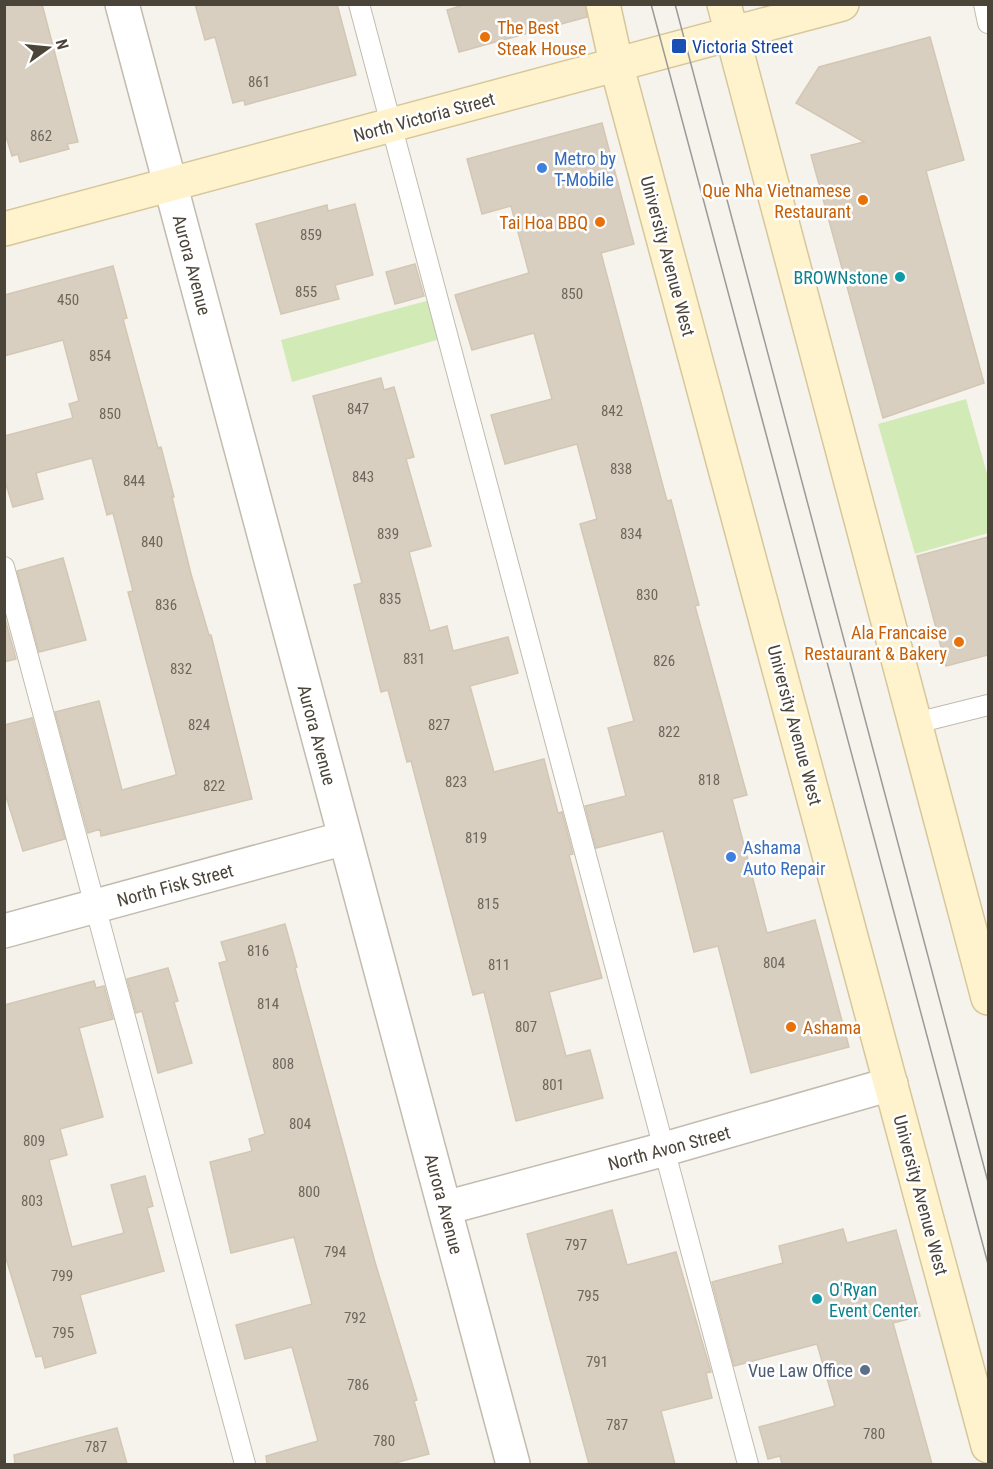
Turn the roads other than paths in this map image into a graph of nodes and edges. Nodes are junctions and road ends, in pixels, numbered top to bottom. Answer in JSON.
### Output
{"nodes":[{"id":1,"x":122,"y":4,"type":"edge"},
{"id":2,"x":359,"y":4,"type":"edge"},
{"id":3,"x":603,"y":4,"type":"edge"},
{"id":4,"x":842,"y":4,"type":"edge"},
{"id":5,"x":984,"y":4,"type":"edge"},
{"id":6,"x":728,"y":19,"type":"edge"},
{"id":7,"x":988,"y":23,"type":"edge"},
{"id":8,"x":617,"y":66,"type":"junction"},
{"id":9,"x":392,"y":126,"type":"junction"},
{"id":10,"x":171,"y":185,"type":"junction"},
{"id":11,"x":4,"y":229,"type":"edge"},
{"id":12,"x":4,"y":567,"type":"edge"},
{"id":13,"x":988,"y":705,"type":"edge"},
{"id":14,"x":916,"y":723,"type":"junction"},
{"id":15,"x":345,"y":838,"type":"junction"},
{"id":16,"x":94,"y":907,"type":"junction"},
{"id":17,"x":4,"y":931,"type":"edge"},
{"id":18,"x":988,"y":998,"type":"edge"},
{"id":19,"x":891,"y":1084,"type":"junction"},
{"id":20,"x":665,"y":1149,"type":"junction"},
{"id":21,"x":445,"y":1208,"type":"junction"},
{"id":22,"x":988,"y":1446,"type":"edge"},
{"id":23,"x":245,"y":1464,"type":"edge"},
{"id":24,"x":513,"y":1464,"type":"edge"},
{"id":25,"x":748,"y":1464,"type":"edge"}],
"edges":[{"from":1,"to":10,"type":"street","name":"Aurora Avenue"},
{"from":2,"to":9,"type":"lane"},
{"from":3,"to":8,"type":"main road","name":"University Avenue West"},
{"from":4,"to":6,"type":"main road","name":"North Victoria Street"},
{"from":5,"to":7,"type":"lane"},
{"from":6,"to":8,"type":"main road","name":"North Victoria Street"},
{"from":6,"to":14,"type":"main road"},
{"from":8,"to":9,"type":"main road","name":"North Victoria Street"},
{"from":8,"to":19,"type":"main road","name":"University Avenue West"},
{"from":9,"to":10,"type":"main road","name":"North Victoria Street"},
{"from":9,"to":20,"type":"lane"},
{"from":10,"to":11,"type":"main road","name":"North Victoria Street"},
{"from":10,"to":15,"type":"street","name":"Aurora Avenue"},
{"from":12,"to":16,"type":"lane"},
{"from":13,"to":14,"type":"lane"},
{"from":14,"to":18,"type":"main road"},
{"from":15,"to":16,"type":"street","name":"North Fisk Street"},
{"from":15,"to":21,"type":"street","name":"Aurora Avenue"},
{"from":16,"to":17,"type":"street","name":"North Fisk Street"},
{"from":16,"to":23,"type":"lane"},
{"from":19,"to":20,"type":"street","name":"North Avon Street"},
{"from":19,"to":22,"type":"main road","name":"University Avenue West"},
{"from":20,"to":21,"type":"street","name":"North Avon Street"},
{"from":20,"to":25,"type":"lane"},
{"from":21,"to":24,"type":"street","name":"Aurora Avenue"}]}
